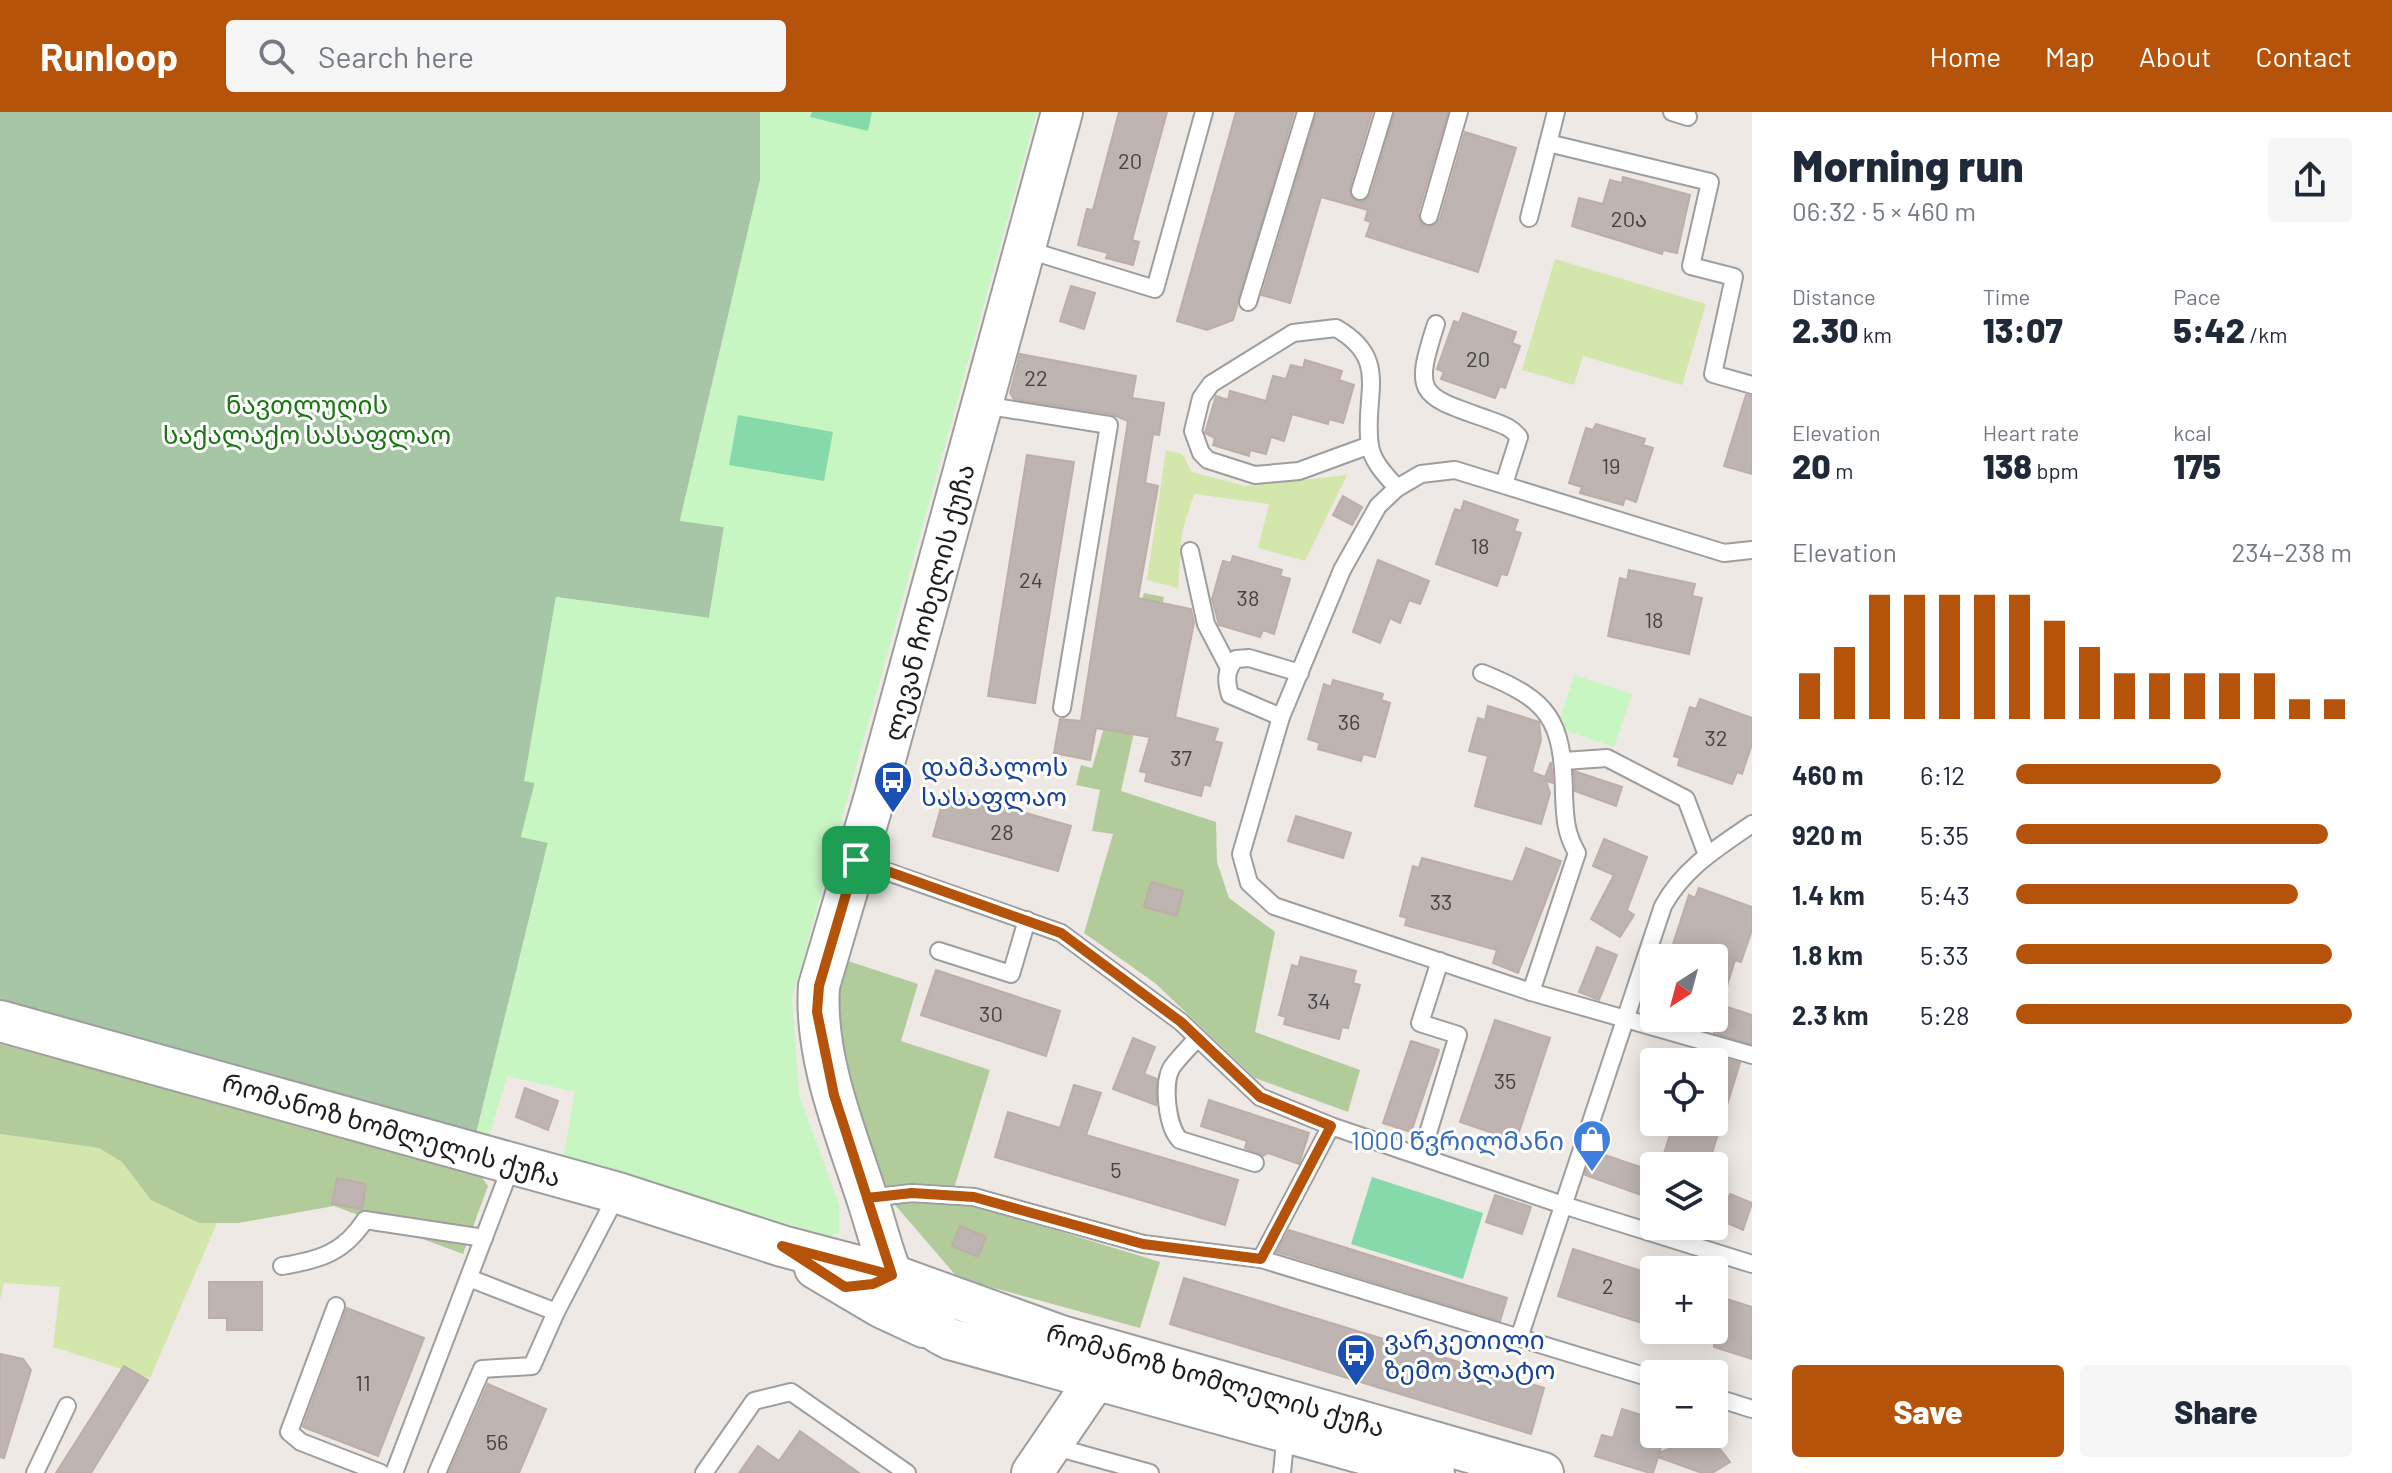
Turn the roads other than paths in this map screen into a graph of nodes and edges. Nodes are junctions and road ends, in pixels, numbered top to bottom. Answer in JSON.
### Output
{"nodes":[{"id":1,"x":1062,"y":112,"type":"edge"},
{"id":2,"x":1204,"y":112,"type":"edge"},
{"id":3,"x":1306,"y":112,"type":"edge"},
{"id":4,"x":1384,"y":112,"type":"edge"},
{"id":5,"x":1459,"y":112,"type":"edge"},
{"id":6,"x":1556,"y":112,"type":"edge"},
{"id":7,"x":1548,"y":143,"type":"junction"},
{"id":8,"x":1360,"y":191,"type":"dead end"},
{"id":9,"x":1429,"y":216,"type":"dead end"},
{"id":10,"x":1529,"y":218,"type":"dead end"},
{"id":11,"x":1025,"y":249,"type":"junction"},
{"id":12,"x":1248,"y":302,"type":"dead end"},
{"id":13,"x":1436,"y":324,"type":"dead end"},
{"id":14,"x":1752,"y":385,"type":"edge"},
{"id":15,"x":982,"y":405,"type":"junction"},
{"id":16,"x":1370,"y":445,"type":"junction"},
{"id":17,"x":1504,"y":484,"type":"junction"},
{"id":18,"x":1397,"y":488,"type":"junction"},
{"id":19,"x":1752,"y":550,"type":"edge"},
{"id":20,"x":1190,"y":551,"type":"dead end"},
{"id":21,"x":1228,"y":666,"type":"junction"},
{"id":22,"x":1300,"y":673,"type":"junction"},
{"id":23,"x":1482,"y":673,"type":"dead end"},
{"id":24,"x":1062,"y":708,"type":"dead end"},
{"id":25,"x":1281,"y":717,"type":"junction"},
{"id":26,"x":1564,"y":761,"type":"junction"},
{"id":27,"x":1752,"y":824,"type":"edge"},
{"id":28,"x":1707,"y":855,"type":"junction"},
{"id":29,"x":856,"y":860,"type":"junction"},
{"id":30,"x":1027,"y":920,"type":"junction"},
{"id":31,"x":939,"y":951,"type":"dead end"},
{"id":32,"x":1440,"y":961,"type":"junction"},
{"id":33,"x":1531,"y":992,"type":"junction"},
{"id":34,"x":1626,"y":1016,"type":"junction"},
{"id":35,"x":0,"y":1021,"type":"edge"},
{"id":36,"x":1197,"y":1038,"type":"junction"},
{"id":37,"x":1752,"y":1055,"type":"edge"},
{"id":38,"x":1331,"y":1126,"type":"junction"},
{"id":39,"x":1421,"y":1156,"type":"junction"},
{"id":40,"x":512,"y":1163,"type":"junction"},
{"id":41,"x":1255,"y":1163,"type":"dead end"},
{"id":42,"x":618,"y":1193,"type":"junction"},
{"id":43,"x":867,"y":1198,"type":"junction"},
{"id":44,"x":1563,"y":1205,"type":"junction"},
{"id":45,"x":484,"y":1238,"type":"junction"},
{"id":46,"x":782,"y":1246,"type":"junction"},
{"id":47,"x":1261,"y":1259,"type":"junction"},
{"id":48,"x":1752,"y":1264,"type":"edge"},
{"id":49,"x":282,"y":1266,"type":"dead end"},
{"id":50,"x":892,"y":1275,"type":"junction"},
{"id":51,"x":469,"y":1278,"type":"junction"},
{"id":52,"x":845,"y":1287,"type":"junction"},
{"id":53,"x":336,"y":1306,"type":"dead end"},
{"id":54,"x":556,"y":1312,"type":"junction"},
{"id":55,"x":932,"y":1330,"type":"junction"},
{"id":56,"x":1519,"y":1338,"type":"junction"},
{"id":57,"x":1101,"y":1364,"type":"junction"},
{"id":58,"x":1640,"y":1375,"type":"edge"},
{"id":59,"x":1728,"y":1401,"type":"edge"},
{"id":60,"x":67,"y":1406,"type":"dead end"},
{"id":61,"x":1752,"y":1409,"type":"edge"},
{"id":62,"x":1286,"y":1432,"type":"junction"},
{"id":63,"x":1042,"y":1459,"type":"edge"},
{"id":64,"x":35,"y":1473,"type":"edge"},
{"id":65,"x":381,"y":1473,"type":"edge"},
{"id":66,"x":394,"y":1473,"type":"edge"},
{"id":67,"x":437,"y":1473,"type":"edge"},
{"id":68,"x":704,"y":1473,"type":"edge"},
{"id":69,"x":907,"y":1473,"type":"edge"},
{"id":70,"x":1150,"y":1473,"type":"edge"},
{"id":71,"x":1282,"y":1473,"type":"edge"},
{"id":72,"x":1434,"y":1473,"type":"edge"},
{"id":73,"x":1543,"y":1473,"type":"edge"}],
"edges":[{"from":1,"to":11,"type":"street","name":"ლევან ჩოხელის ქუჩა"},
{"from":2,"to":11,"type":"lane"},
{"from":3,"to":12,"type":"lane"},
{"from":4,"to":8,"type":"lane"},
{"from":5,"to":9,"type":"lane"},
{"from":6,"to":7,"type":"lane"},
{"from":7,"to":10,"type":"lane"},
{"from":7,"to":14,"type":"lane"},
{"from":11,"to":15,"type":"street","name":"ლევან ჩოხელის ქუჩა"},
{"from":13,"to":17,"type":"lane"},
{"from":15,"to":24,"type":"lane"},
{"from":15,"to":29,"type":"street","name":"ლევან ჩოხელის ქუჩა"},
{"from":16,"to":16,"type":"lane"},
{"from":16,"to":18,"type":"lane"},
{"from":17,"to":18,"type":"lane"},
{"from":17,"to":19,"type":"lane"},
{"from":18,"to":22,"type":"lane"},
{"from":20,"to":21,"type":"lane"},
{"from":21,"to":22,"type":"lane"},
{"from":21,"to":25,"type":"lane"},
{"from":22,"to":25,"type":"lane"},
{"from":23,"to":26,"type":"lane"},
{"from":25,"to":32,"type":"lane"},
{"from":26,"to":28,"type":"lane"},
{"from":26,"to":33,"type":"lane"},
{"from":27,"to":28,"type":"lane"},
{"from":28,"to":34,"type":"lane"},
{"from":29,"to":30,"type":"lane"},
{"from":29,"to":43,"type":"street","name":"ლევან ჩოხელის ქუჩა"},
{"from":30,"to":31,"type":"lane"},
{"from":30,"to":36,"type":"lane"},
{"from":32,"to":33,"type":"lane"},
{"from":32,"to":39,"type":"lane"},
{"from":33,"to":34,"type":"lane"},
{"from":34,"to":37,"type":"lane"},
{"from":34,"to":44,"type":"lane"},
{"from":35,"to":40,"type":"street","name":"რომანოზ ხომლელის ქუჩა"},
{"from":36,"to":38,"type":"lane"},
{"from":36,"to":41,"type":"lane"},
{"from":38,"to":39,"type":"lane"},
{"from":38,"to":47,"type":"lane"},
{"from":39,"to":44,"type":"lane"},
{"from":40,"to":42,"type":"street","name":"რომანოზ ხომლელის ქუჩა"},
{"from":40,"to":45,"type":"lane"},
{"from":42,"to":46,"type":"street","name":"რომანოზ ხომლელის ქუჩა"},
{"from":42,"to":54,"type":"lane"},
{"from":43,"to":47,"type":"lane"},
{"from":43,"to":50,"type":"street","name":"ლევან ჩოხელის ქუჩა"},
{"from":44,"to":48,"type":"lane"},
{"from":44,"to":56,"type":"lane"},
{"from":45,"to":49,"type":"lane"},
{"from":45,"to":51,"type":"lane"},
{"from":46,"to":50,"type":"street","name":"რომანოზ ხომლელის ქუჩა"},
{"from":46,"to":52,"type":"street","name":"რომანოზ ხომლელის ქუჩა"},
{"from":47,"to":56,"type":"lane"},
{"from":50,"to":52,"type":"street"},
{"from":50,"to":55,"type":"street","name":"რომანოზ ხომლელის ქუჩა"},
{"from":50,"to":57,"type":"street","name":"რომანოზ ხომლელის ქუჩა"},
{"from":51,"to":54,"type":"lane"},
{"from":51,"to":66,"type":"lane"},
{"from":52,"to":55,"type":"street","name":"რომანოზ ხომლელის ქუჩა"},
{"from":53,"to":65,"type":"lane"},
{"from":54,"to":67,"type":"lane"},
{"from":55,"to":57,"type":"street","name":"რომანოზ ხომლელის ქუჩა"},
{"from":56,"to":58,"type":"lane"},
{"from":57,"to":62,"type":"street","name":"რომანოზ ხომლელის ქუჩა"},
{"from":57,"to":63,"type":"street"},
{"from":57,"to":73,"type":"street","name":"რომანოზ ხომლელის ქუჩა"},
{"from":59,"to":61,"type":"lane"},
{"from":60,"to":64,"type":"lane"},
{"from":62,"to":71,"type":"lane"},
{"from":62,"to":72,"type":"street","name":"რომანოზ ხომლელის ქუჩა"},
{"from":63,"to":70,"type":"lane"},
{"from":68,"to":69,"type":"lane"}]}
